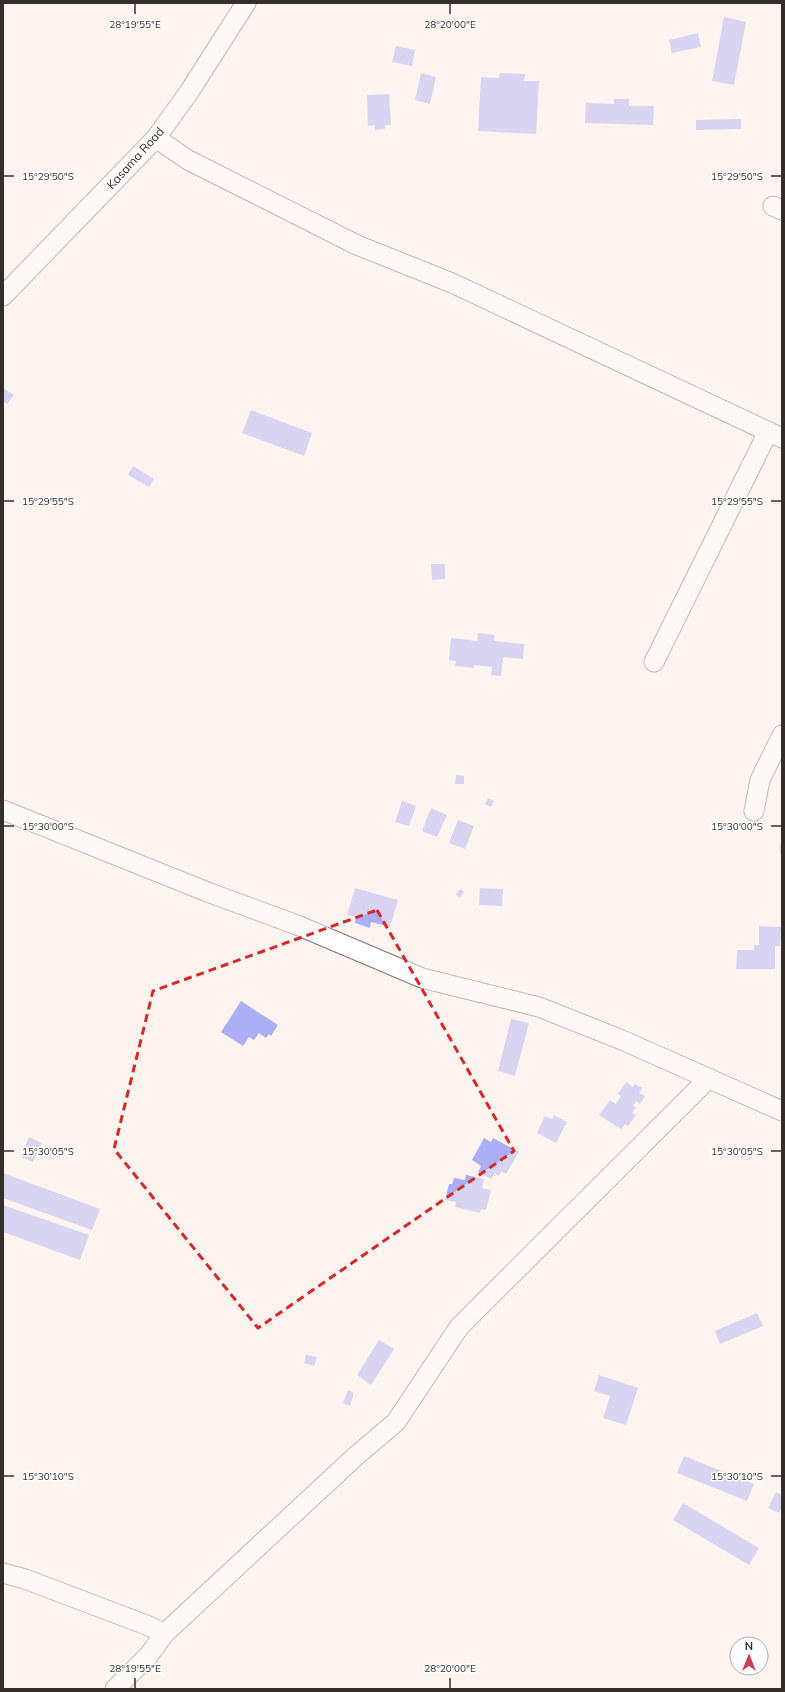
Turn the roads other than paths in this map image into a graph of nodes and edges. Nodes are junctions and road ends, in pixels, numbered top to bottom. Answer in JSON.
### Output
{"nodes":[{"id":1,"x":246,"y":3,"type":"edge"},
{"id":2,"x":156,"y":138,"type":"junction"},
{"id":3,"x":3,"y":296,"type":"edge"},
{"id":4,"x":775,"y":435,"type":"edge"},
{"id":5,"x":654,"y":662,"type":"dead end"},
{"id":6,"x":782,"y":735,"type":"edge"},
{"id":7,"x":3,"y":810,"type":"edge"},
{"id":8,"x":754,"y":811,"type":"dead end"},
{"id":9,"x":709,"y":1078,"type":"junction"},
{"id":10,"x":782,"y":1111,"type":"edge"},
{"id":11,"x":3,"y":1573,"type":"edge"},
{"id":12,"x":164,"y":1634,"type":"junction"},
{"id":13,"x":115,"y":1689,"type":"edge"}],
"edges":[{"from":1,"to":2,"type":"street","name":"Kasama Road"},
{"from":2,"to":3,"type":"street","name":"Kasama Road"},
{"from":2,"to":4,"type":"street"},
{"from":4,"to":5,"type":"street"},
{"from":6,"to":8,"type":"street"},
{"from":7,"to":9,"type":"street"},
{"from":9,"to":10,"type":"street"},
{"from":9,"to":12,"type":"street"},
{"from":11,"to":12,"type":"street"},
{"from":12,"to":13,"type":"street"}]}
